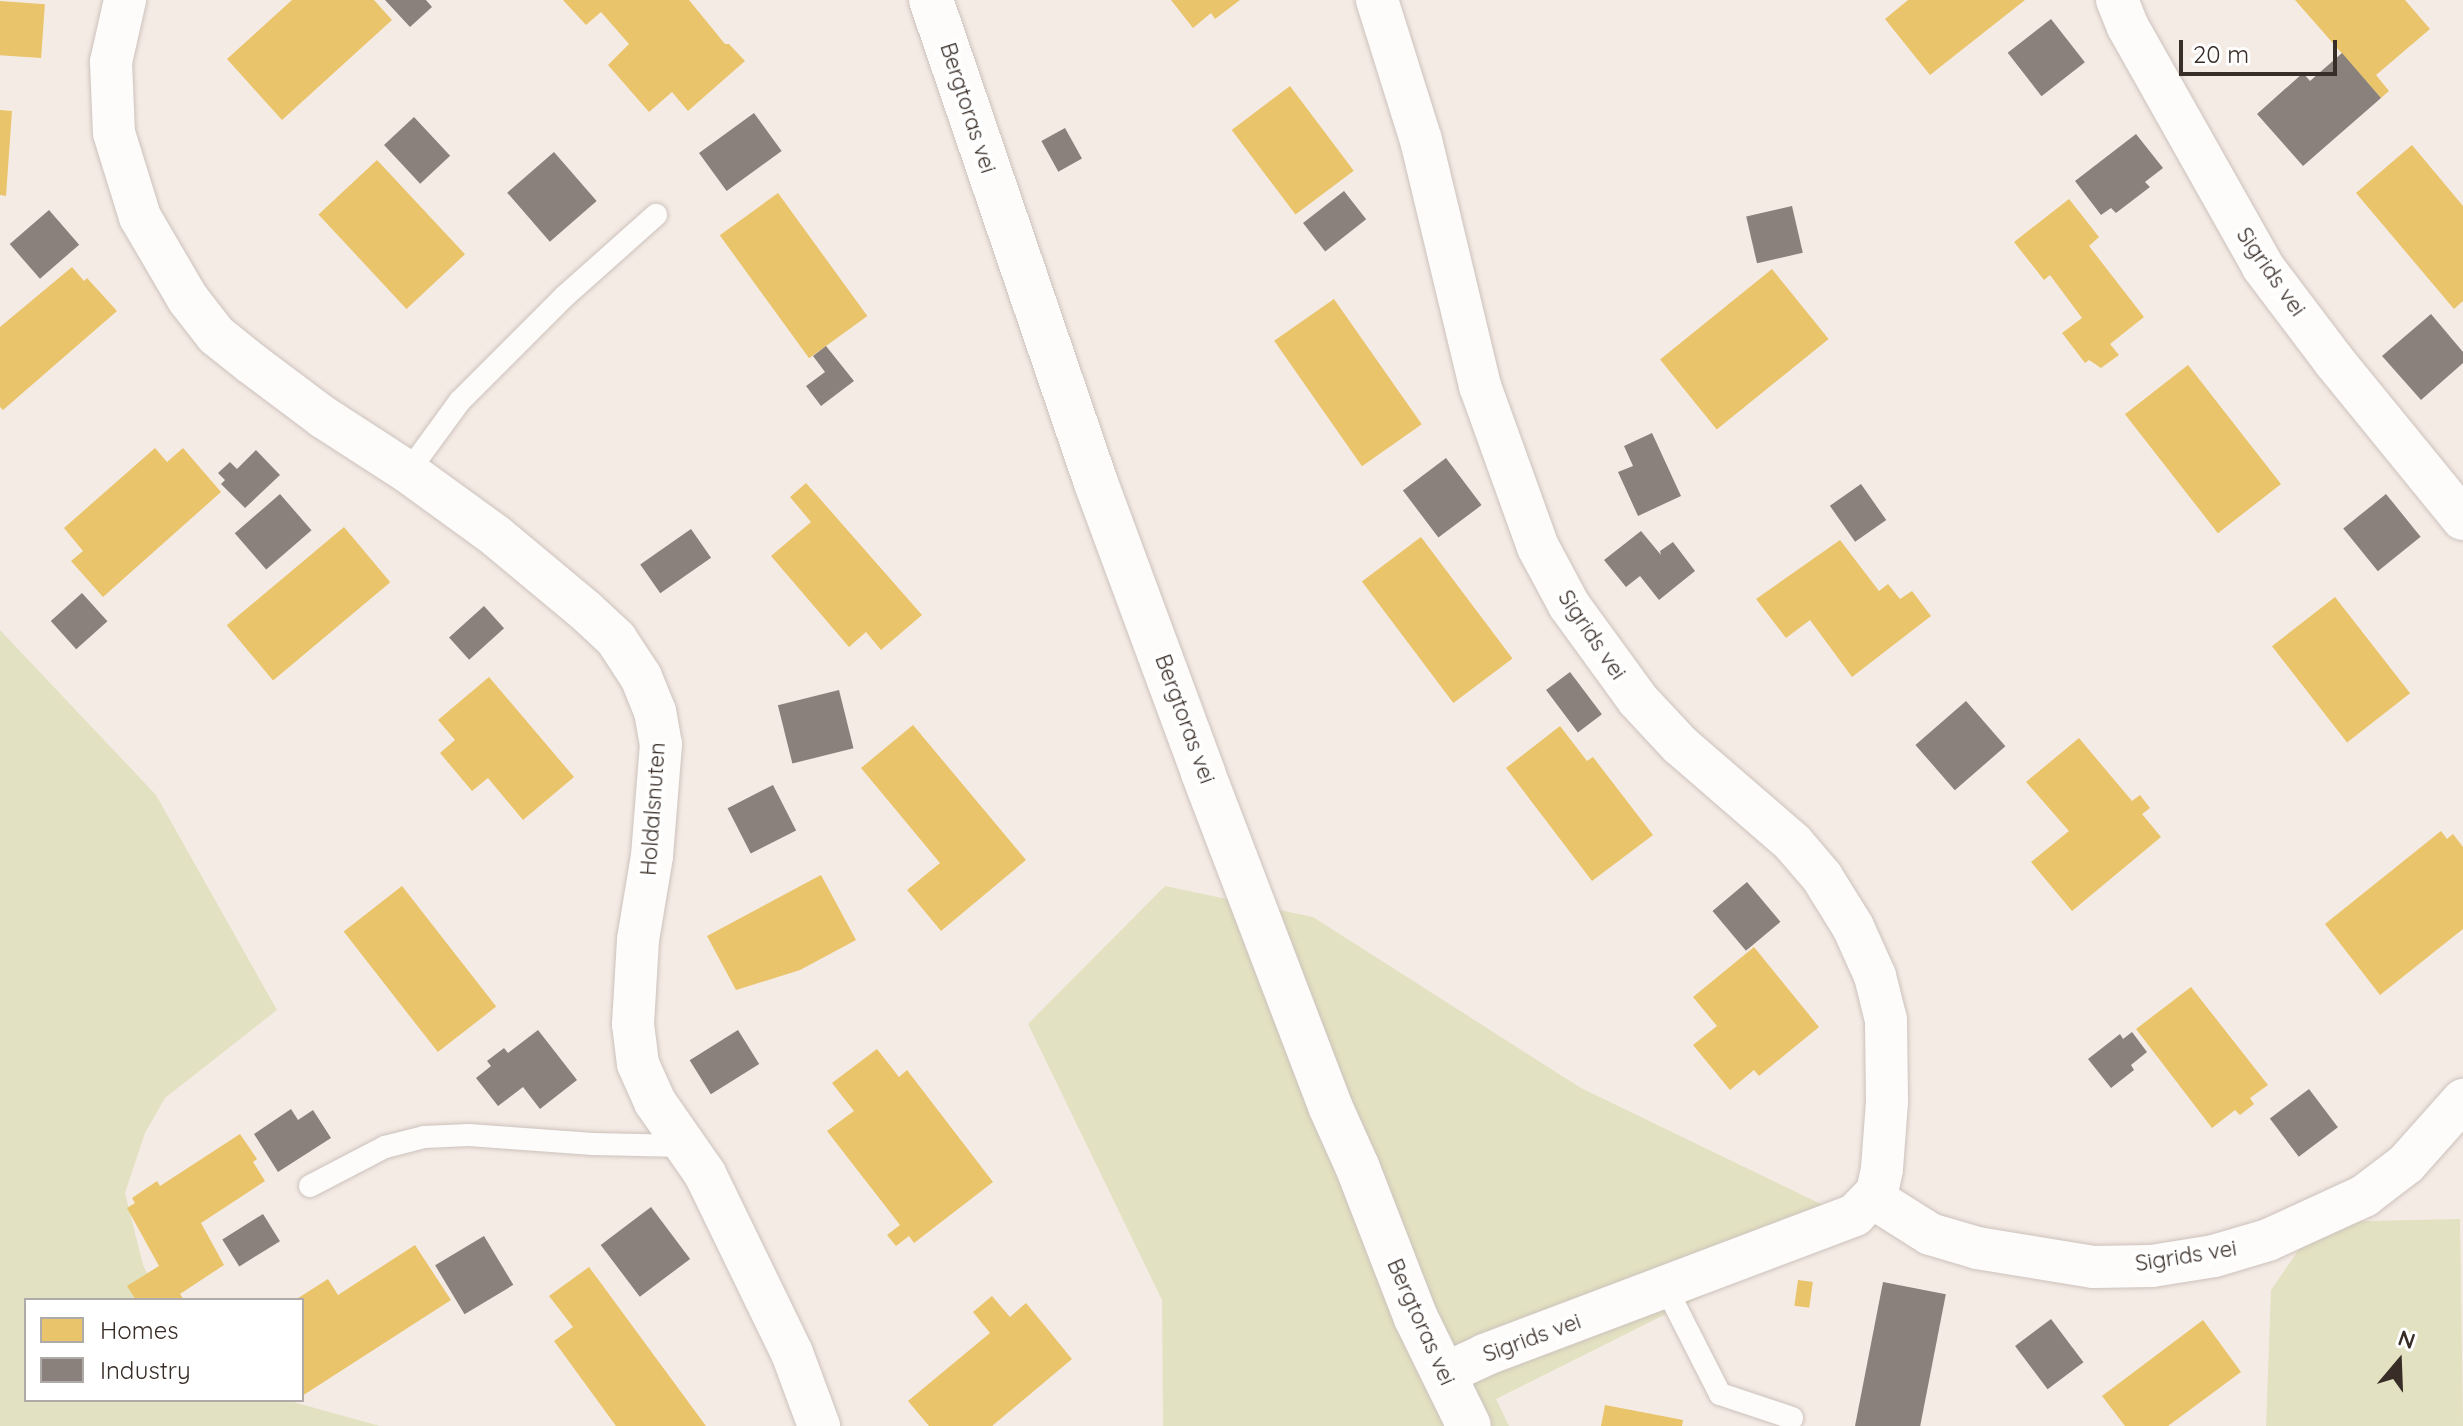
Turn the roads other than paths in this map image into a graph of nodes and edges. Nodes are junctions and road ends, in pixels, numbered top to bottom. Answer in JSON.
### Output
{"nodes":[{"id":1,"x":125,"y":0,"type":"edge"},
{"id":2,"x":931,"y":0,"type":"edge"},
{"id":3,"x":1377,"y":0,"type":"edge"},
{"id":4,"x":2117,"y":0,"type":"edge"},
{"id":5,"x":656,"y":215,"type":"dead end"},
{"id":6,"x":408,"y":472,"type":"junction"},
{"id":7,"x":2463,"y":519,"type":"edge"},
{"id":8,"x":2463,"y":1100,"type":"edge"},
{"id":9,"x":685,"y":1146,"type":"junction"},
{"id":10,"x":310,"y":1186,"type":"dead end"},
{"id":11,"x":1873,"y":1198,"type":"junction"},
{"id":12,"x":1666,"y":1288,"type":"junction"},
{"id":13,"x":1444,"y":1374,"type":"junction"},
{"id":14,"x":1792,"y":1418,"type":"dead end"},
{"id":15,"x":819,"y":1426,"type":"edge"},
{"id":16,"x":1469,"y":1426,"type":"edge"}],
"edges":[{"from":1,"to":6,"type":"street","name":"Holdalsnuten"},
{"from":2,"to":13,"type":"street","name":"Bergtoras vei"},
{"from":3,"to":11,"type":"street","name":"Sigrids vei"},
{"from":4,"to":7,"type":"street","name":"Sigrids vei"},
{"from":5,"to":6,"type":"lane"},
{"from":6,"to":9,"type":"street","name":"Holdalsnuten"},
{"from":8,"to":11,"type":"street","name":"Sigrids vei"},
{"from":9,"to":10,"type":"lane"},
{"from":9,"to":15,"type":"street","name":"Holdalsnuten"},
{"from":11,"to":12,"type":"street","name":"Sigrids vei"},
{"from":12,"to":13,"type":"street","name":"Sigrids vei"},
{"from":12,"to":14,"type":"lane"},
{"from":13,"to":16,"type":"street","name":"Bergtoras vei"}]}
